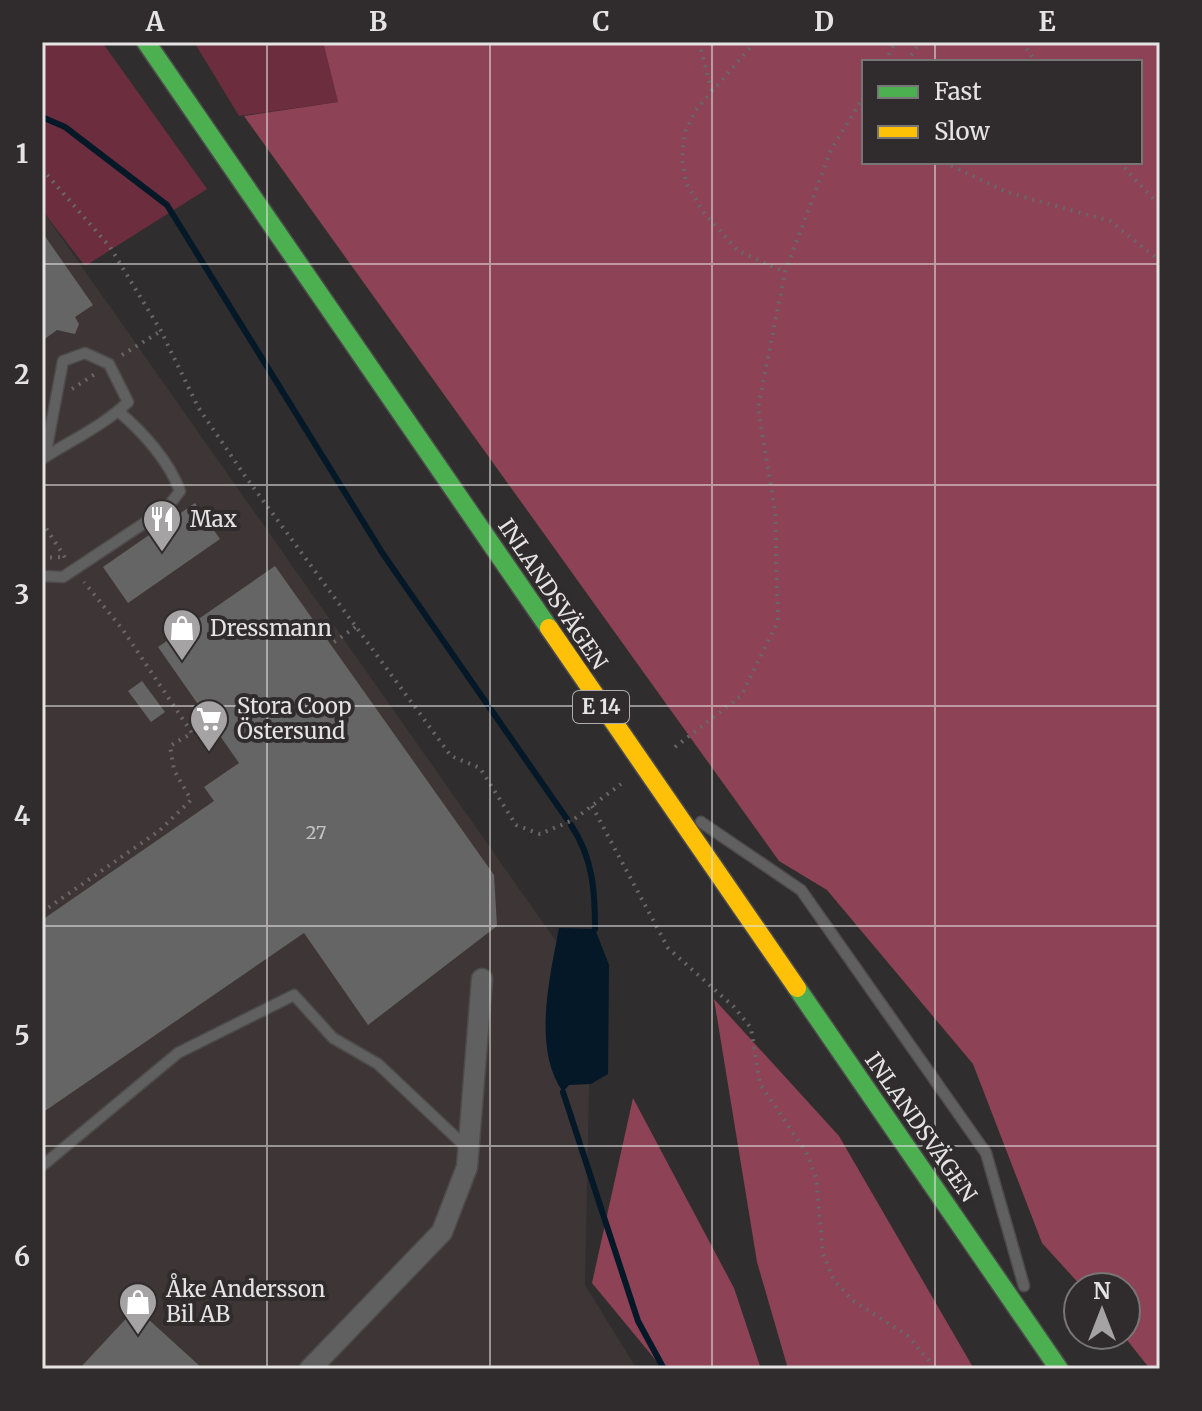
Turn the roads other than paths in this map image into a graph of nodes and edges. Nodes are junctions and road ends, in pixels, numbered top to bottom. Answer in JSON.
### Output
{"nodes":[{"id":1,"x":146,"y":42,"type":"edge"},
{"id":2,"x":369,"y":333,"type":"dead end"},
{"id":3,"x":118,"y":411,"type":"junction"},
{"id":4,"x":44,"y":458,"type":"edge"},
{"id":5,"x":42,"y":576,"type":"edge"},
{"id":6,"x":701,"y":822,"type":"junction"},
{"id":7,"x":482,"y":979,"type":"dead end"},
{"id":8,"x":469,"y":1150,"type":"junction"},
{"id":9,"x":42,"y":1166,"type":"edge"},
{"id":10,"x":1024,"y":1286,"type":"junction"},
{"id":11,"x":310,"y":1369,"type":"edge"},
{"id":12,"x":1059,"y":1369,"type":"edge"},
{"id":13,"x":1081,"y":1369,"type":"edge"}],
"edges":[{"from":1,"to":12,"type":"highway","name":"INLANDSVÄGEN","number":"E 14"},
{"from":2,"to":6,"type":"highway","name":"INLANDSVÄGEN","number":"E 14"},
{"from":3,"to":4,"type":"lane"},
{"from":3,"to":4,"type":"lane"},
{"from":3,"to":5,"type":"lane"},
{"from":6,"to":10,"type":"highway","name":"INLANDSVÄGEN","number":"E 14"},
{"from":6,"to":10,"type":"lane"},
{"from":7,"to":8,"type":"street"},
{"from":8,"to":9,"type":"lane"},
{"from":8,"to":11,"type":"street"},
{"from":10,"to":13,"type":"highway","name":"INLANDSVÄGEN","number":"E 14"}]}
